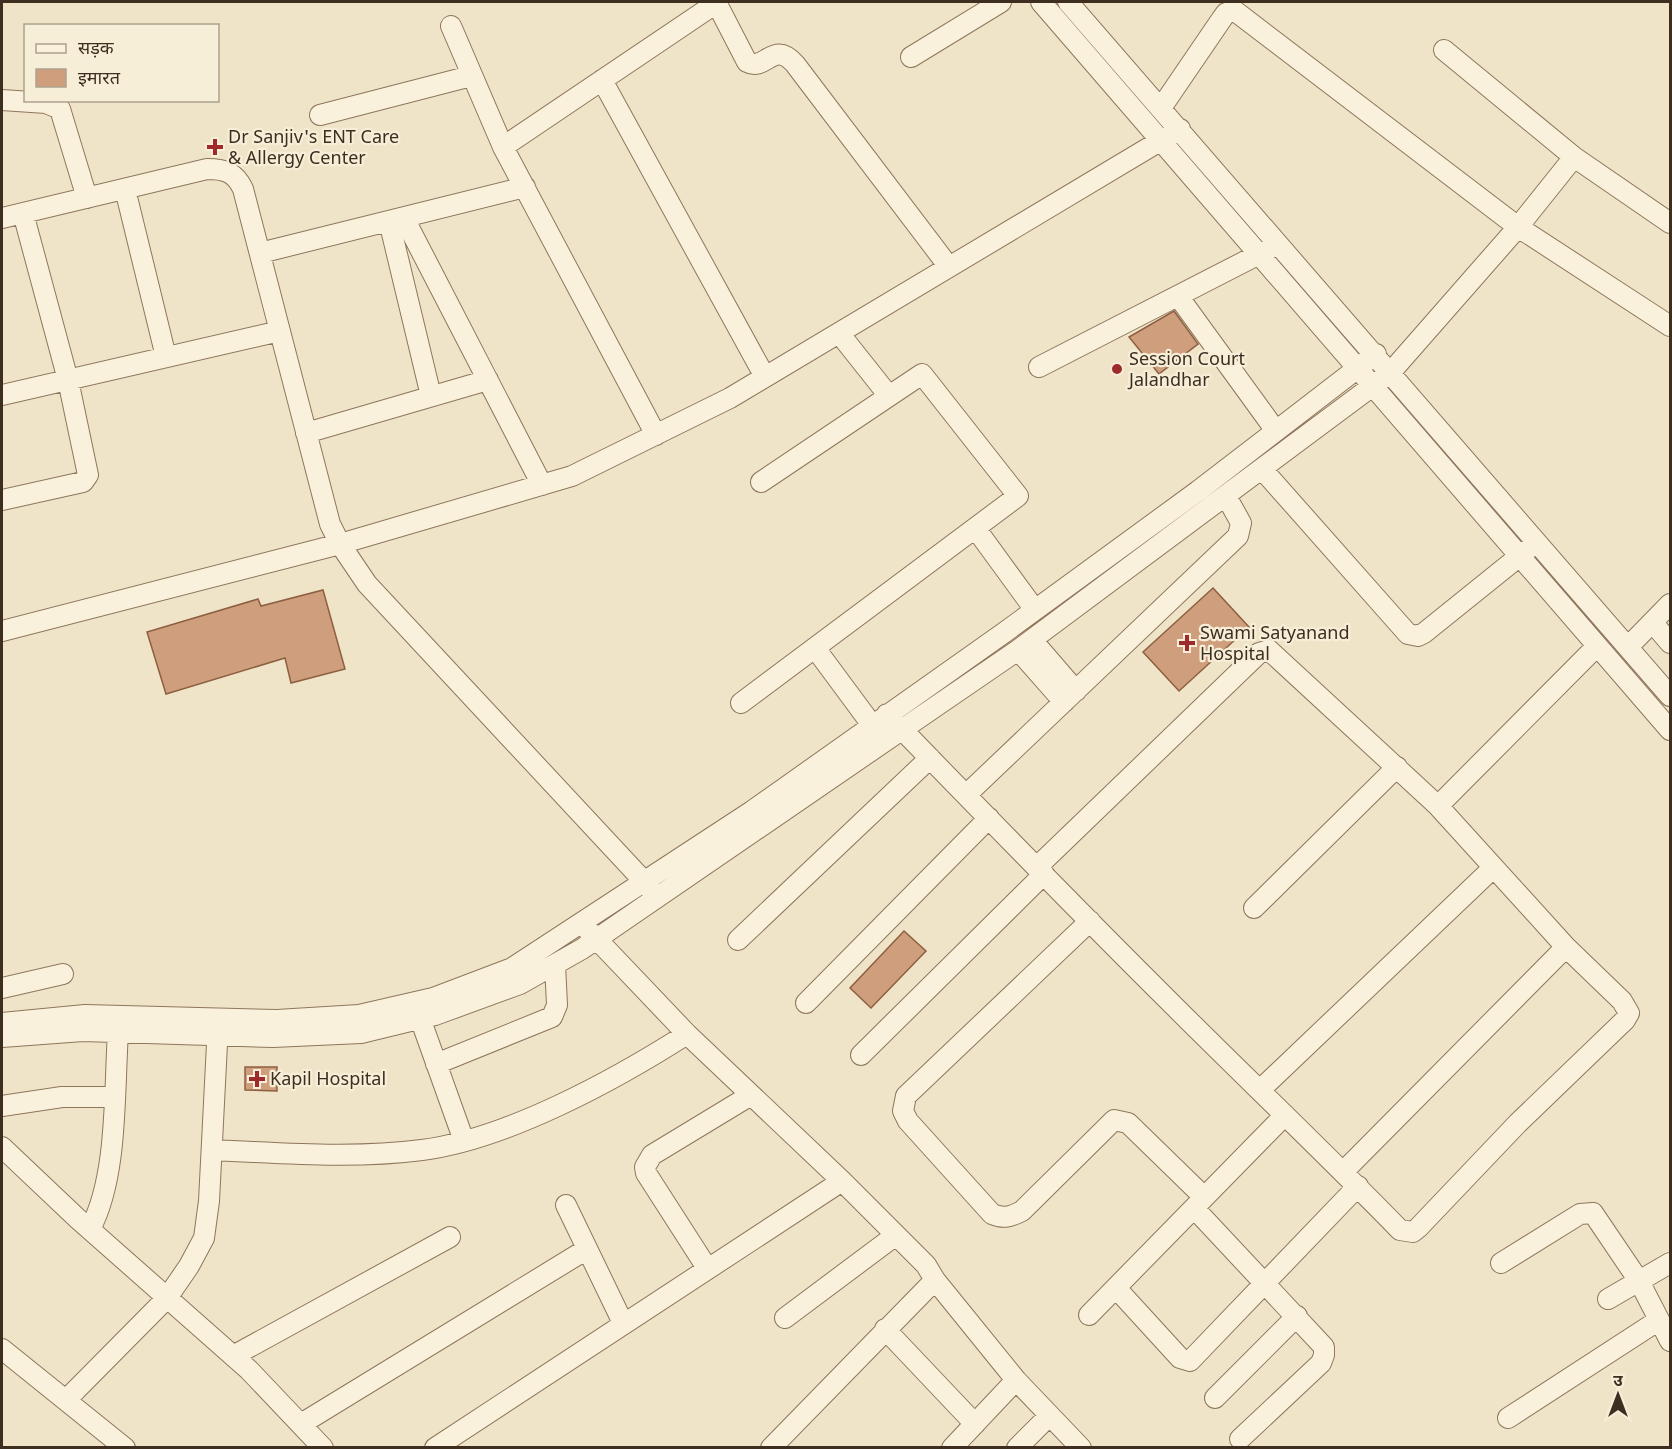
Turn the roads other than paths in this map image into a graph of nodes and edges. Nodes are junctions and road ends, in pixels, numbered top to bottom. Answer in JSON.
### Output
{"nodes":[{"id":1,"x":717,"y":2,"type":"edge"},
{"id":2,"x":1001,"y":2,"type":"edge"},
{"id":3,"x":1041,"y":2,"type":"edge"},
{"id":4,"x":1068,"y":2,"type":"edge"},
{"id":5,"x":451,"y":26,"type":"dead end"},
{"id":6,"x":1444,"y":50,"type":"dead end"},
{"id":7,"x":910,"y":57,"type":"dead end"},
{"id":8,"x":471,"y":76,"type":"junction"},
{"id":9,"x":602,"y":80,"type":"junction"},
{"id":10,"x":2,"y":100,"type":"edge"},
{"id":11,"x":24,"y":102,"type":"edge"},
{"id":12,"x":31,"y":102,"type":"edge"},
{"id":13,"x":1161,"y":108,"type":"junction"},
{"id":14,"x":320,"y":116,"type":"dead end"},
{"id":15,"x":1180,"y":129,"type":"junction"},
{"id":16,"x":1161,"y":141,"type":"junction"},
{"id":17,"x":503,"y":147,"type":"junction"},
{"id":18,"x":1574,"y":157,"type":"junction"},
{"id":19,"x":525,"y":187,"type":"junction"},
{"id":20,"x":125,"y":189,"type":"junction"},
{"id":21,"x":87,"y":198,"type":"junction"},
{"id":22,"x":23,"y":213,"type":"junction"},
{"id":23,"x":2,"y":218,"type":"edge"},
{"id":24,"x":396,"y":219,"type":"junction"},
{"id":25,"x":1671,"y":223,"type":"edge"},
{"id":26,"x":1518,"y":226,"type":"junction"},
{"id":27,"x":1280,"y":243,"type":"junction"},
{"id":28,"x":260,"y":254,"type":"junction"},
{"id":29,"x":1259,"y":254,"type":"junction"},
{"id":30,"x":949,"y":267,"type":"junction"},
{"id":31,"x":1178,"y":296,"type":"junction"},
{"id":32,"x":1671,"y":326,"type":"edge"},
{"id":33,"x":280,"y":331,"type":"junction"},
{"id":34,"x":838,"y":333,"type":"junction"},
{"id":35,"x":1376,"y":354,"type":"junction"},
{"id":36,"x":166,"y":357,"type":"junction"},
{"id":37,"x":1039,"y":367,"type":"dead end"},
{"id":38,"x":1357,"y":368,"type":"junction"},
{"id":39,"x":1390,"y":373,"type":"junction"},
{"id":40,"x":765,"y":377,"type":"junction"},
{"id":41,"x":68,"y":380,"type":"junction"},
{"id":42,"x":488,"y":380,"type":"junction"},
{"id":43,"x":1372,"y":386,"type":"junction"},
{"id":44,"x":2,"y":395,"type":"edge"},
{"id":45,"x":431,"y":396,"type":"junction"},
{"id":46,"x":889,"y":396,"type":"junction"},
{"id":47,"x":1276,"y":431,"type":"junction"},
{"id":48,"x":306,"y":433,"type":"junction"},
{"id":49,"x":656,"y":435,"type":"junction"},
{"id":50,"x":1262,"y":469,"type":"junction"},
{"id":51,"x":761,"y":482,"type":"dead end"},
{"id":52,"x":542,"y":485,"type":"junction"},
{"id":53,"x":1227,"y":496,"type":"junction"},
{"id":54,"x":2,"y":500,"type":"edge"},
{"id":55,"x":1153,"y":524,"type":"junction"},
{"id":56,"x":976,"y":529,"type":"junction"},
{"id":57,"x":1164,"y":540,"type":"junction"},
{"id":58,"x":1537,"y":542,"type":"junction"},
{"id":59,"x":340,"y":544,"type":"junction"},
{"id":60,"x":1519,"y":556,"type":"junction"},
{"id":61,"x":1671,"y":604,"type":"edge"},
{"id":62,"x":1035,"y":610,"type":"junction"},
{"id":63,"x":1653,"y":623,"type":"junction"},
{"id":64,"x":2,"y":631,"type":"edge"},
{"id":65,"x":1671,"y":643,"type":"edge"},
{"id":66,"x":1025,"y":645,"type":"junction"},
{"id":67,"x":1597,"y":646,"type":"junction"},
{"id":68,"x":1628,"y":647,"type":"junction"},
{"id":69,"x":815,"y":648,"type":"junction"},
{"id":70,"x":1070,"y":696,"type":"junction"},
{"id":71,"x":1671,"y":696,"type":"edge"},
{"id":72,"x":741,"y":703,"type":"dead end"},
{"id":73,"x":880,"y":719,"type":"junction"},
{"id":74,"x":902,"y":730,"type":"junction"},
{"id":75,"x":1671,"y":730,"type":"edge"},
{"id":76,"x":930,"y":758,"type":"junction"},
{"id":77,"x":1397,"y":767,"type":"junction"},
{"id":78,"x":966,"y":795,"type":"junction"},
{"id":79,"x":1438,"y":806,"type":"junction"},
{"id":80,"x":989,"y":818,"type":"junction"},
{"id":81,"x":1493,"y":868,"type":"junction"},
{"id":82,"x":1040,"y":870,"type":"junction"},
{"id":83,"x":644,"y":882,"type":"junction"},
{"id":84,"x":658,"y":897,"type":"junction"},
{"id":85,"x":1254,"y":908,"type":"dead end"},
{"id":86,"x":1090,"y":921,"type":"junction"},
{"id":87,"x":582,"y":924,"type":"junction"},
{"id":88,"x":597,"y":938,"type":"junction"},
{"id":89,"x":738,"y":940,"type":"dead end"},
{"id":90,"x":1566,"y":946,"type":"junction"},
{"id":91,"x":555,"y":964,"type":"junction"},
{"id":92,"x":63,"y":974,"type":"dead end"},
{"id":93,"x":2,"y":988,"type":"edge"},
{"id":94,"x":806,"y":1004,"type":"dead end"},
{"id":95,"x":420,"y":1018,"type":"junction"},
{"id":96,"x":2,"y":1023,"type":"edge"},
{"id":97,"x":217,"y":1027,"type":"junction"},
{"id":98,"x":118,"y":1032,"type":"junction"},
{"id":99,"x":687,"y":1034,"type":"junction"},
{"id":100,"x":2,"y":1037,"type":"edge"},
{"id":101,"x":861,"y":1054,"type":"dead end"},
{"id":102,"x":436,"y":1064,"type":"junction"},
{"id":103,"x":1260,"y":1090,"type":"junction"},
{"id":104,"x":751,"y":1095,"type":"junction"},
{"id":105,"x":114,"y":1097,"type":"junction"},
{"id":106,"x":2,"y":1106,"type":"edge"},
{"id":107,"x":1285,"y":1115,"type":"junction"},
{"id":108,"x":464,"y":1141,"type":"junction"},
{"id":109,"x":2,"y":1147,"type":"edge"},
{"id":110,"x":213,"y":1150,"type":"junction"},
{"id":111,"x":1343,"y":1172,"type":"junction"},
{"id":112,"x":842,"y":1181,"type":"junction"},
{"id":113,"x":1358,"y":1186,"type":"junction"},
{"id":114,"x":1199,"y":1202,"type":"junction"},
{"id":115,"x":566,"y":1205,"type":"dead end"},
{"id":116,"x":90,"y":1229,"type":"junction"},
{"id":117,"x":450,"y":1236,"type":"dead end"},
{"id":118,"x":896,"y":1236,"type":"junction"},
{"id":119,"x":587,"y":1249,"type":"junction"},
{"id":120,"x":1501,"y":1263,"type":"dead end"},
{"id":121,"x":1671,"y":1263,"type":"edge"},
{"id":122,"x":706,"y":1268,"type":"junction"},
{"id":123,"x":935,"y":1280,"type":"junction"},
{"id":124,"x":1639,"y":1281,"type":"junction"},
{"id":125,"x":1267,"y":1284,"type":"junction"},
{"id":126,"x":1116,"y":1288,"type":"junction"},
{"id":127,"x":167,"y":1298,"type":"junction"},
{"id":128,"x":1608,"y":1299,"type":"dead end"},
{"id":129,"x":1089,"y":1315,"type":"dead end"},
{"id":130,"x":1297,"y":1316,"type":"junction"},
{"id":131,"x":785,"y":1318,"type":"dead end"},
{"id":132,"x":1659,"y":1320,"type":"junction"},
{"id":133,"x":623,"y":1323,"type":"junction"},
{"id":134,"x":885,"y":1329,"type":"junction"},
{"id":135,"x":1671,"y":1341,"type":"edge"},
{"id":136,"x":2,"y":1349,"type":"edge"},
{"id":137,"x":233,"y":1356,"type":"junction"},
{"id":138,"x":1016,"y":1380,"type":"junction"},
{"id":139,"x":1215,"y":1398,"type":"dead end"},
{"id":140,"x":66,"y":1400,"type":"junction"},
{"id":141,"x":1049,"y":1416,"type":"junction"},
{"id":142,"x":1508,"y":1418,"type":"dead end"},
{"id":143,"x":301,"y":1424,"type":"junction"},
{"id":144,"x":975,"y":1424,"type":"junction"},
{"id":145,"x":1240,"y":1439,"type":"dead end"},
{"id":146,"x":125,"y":1448,"type":"edge"},
{"id":147,"x":323,"y":1448,"type":"edge"},
{"id":148,"x":435,"y":1448,"type":"edge"},
{"id":149,"x":771,"y":1448,"type":"edge"},
{"id":150,"x":952,"y":1448,"type":"edge"},
{"id":151,"x":1017,"y":1448,"type":"edge"},
{"id":152,"x":1081,"y":1448,"type":"edge"}],
"edges":[{"from":1,"to":9,"type":"street"},
{"from":1,"to":30,"type":"street"},
{"from":2,"to":7,"type":"street"},
{"from":3,"to":16,"type":"street"},
{"from":4,"to":13,"type":"street"},
{"from":5,"to":8,"type":"street"},
{"from":6,"to":18,"type":"street"},
{"from":8,"to":14,"type":"street"},
{"from":8,"to":17,"type":"street"},
{"from":9,"to":17,"type":"street"},
{"from":9,"to":40,"type":"street"},
{"from":10,"to":11,"type":"street"},
{"from":12,"to":21,"type":"street"},
{"from":13,"to":15,"type":"street"},
{"from":13,"to":26,"type":"street"},
{"from":15,"to":16,"type":"street"},
{"from":15,"to":27,"type":"street"},
{"from":16,"to":29,"type":"street"},
{"from":16,"to":30,"type":"street"},
{"from":17,"to":19,"type":"street"},
{"from":18,"to":25,"type":"street"},
{"from":18,"to":26,"type":"street"},
{"from":19,"to":24,"type":"street"},
{"from":19,"to":49,"type":"street"},
{"from":20,"to":21,"type":"street"},
{"from":20,"to":28,"type":"street"},
{"from":20,"to":36,"type":"street"},
{"from":21,"to":22,"type":"street"},
{"from":22,"to":23,"type":"street"},
{"from":22,"to":41,"type":"street"},
{"from":24,"to":28,"type":"street"},
{"from":24,"to":42,"type":"street"},
{"from":24,"to":45,"type":"street"},
{"from":26,"to":32,"type":"street"},
{"from":26,"to":39,"type":"street"},
{"from":27,"to":29,"type":"street"},
{"from":27,"to":35,"type":"street"},
{"from":28,"to":33,"type":"street"},
{"from":29,"to":31,"type":"street"},
{"from":29,"to":38,"type":"street"},
{"from":30,"to":34,"type":"street"},
{"from":31,"to":37,"type":"street"},
{"from":31,"to":47,"type":"street"},
{"from":33,"to":36,"type":"street"},
{"from":33,"to":48,"type":"street"},
{"from":34,"to":40,"type":"street"},
{"from":34,"to":46,"type":"street"},
{"from":35,"to":38,"type":"street"},
{"from":35,"to":39,"type":"street"},
{"from":36,"to":41,"type":"street"},
{"from":38,"to":43,"type":"street"},
{"from":38,"to":47,"type":"street"},
{"from":39,"to":43,"type":"street"},
{"from":39,"to":58,"type":"street"},
{"from":40,"to":49,"type":"street"},
{"from":41,"to":44,"type":"street"},
{"from":41,"to":54,"type":"street"},
{"from":42,"to":45,"type":"street"},
{"from":42,"to":52,"type":"street"},
{"from":43,"to":50,"type":"street"},
{"from":43,"to":60,"type":"street"},
{"from":45,"to":48,"type":"street"},
{"from":46,"to":51,"type":"street"},
{"from":46,"to":56,"type":"street"},
{"from":47,"to":55,"type":"street"},
{"from":48,"to":59,"type":"street"},
{"from":49,"to":52,"type":"street"},
{"from":50,"to":53,"type":"street"},
{"from":50,"to":60,"type":"street"},
{"from":52,"to":59,"type":"street"},
{"from":53,"to":57,"type":"street"},
{"from":53,"to":70,"type":"street"},
{"from":55,"to":57,"type":"street"},
{"from":55,"to":62,"type":"street"},
{"from":56,"to":62,"type":"street"},
{"from":56,"to":69,"type":"street"},
{"from":57,"to":66,"type":"street"},
{"from":58,"to":60,"type":"street"},
{"from":58,"to":68,"type":"street"},
{"from":59,"to":64,"type":"street"},
{"from":59,"to":83,"type":"street"},
{"from":60,"to":67,"type":"street"},
{"from":61,"to":63,"type":"street"},
{"from":62,"to":73,"type":"street"},
{"from":63,"to":65,"type":"street"},
{"from":63,"to":68,"type":"street"},
{"from":66,"to":70,"type":"street"},
{"from":66,"to":74,"type":"street"},
{"from":67,"to":75,"type":"street"},
{"from":67,"to":79,"type":"street"},
{"from":68,"to":71,"type":"street"},
{"from":69,"to":72,"type":"street"},
{"from":69,"to":73,"type":"street"},
{"from":70,"to":78,"type":"street"},
{"from":73,"to":74,"type":"street"},
{"from":73,"to":83,"type":"street"},
{"from":74,"to":76,"type":"street"},
{"from":74,"to":84,"type":"street"},
{"from":76,"to":78,"type":"street"},
{"from":76,"to":89,"type":"street"},
{"from":77,"to":79,"type":"street"},
{"from":77,"to":82,"type":"street"},
{"from":77,"to":85,"type":"street"},
{"from":78,"to":80,"type":"street"},
{"from":79,"to":81,"type":"street"},
{"from":80,"to":82,"type":"street"},
{"from":80,"to":94,"type":"street"},
{"from":81,"to":90,"type":"street"},
{"from":81,"to":103,"type":"street"},
{"from":82,"to":86,"type":"street"},
{"from":82,"to":101,"type":"street"},
{"from":83,"to":84,"type":"street"},
{"from":83,"to":87,"type":"street"},
{"from":84,"to":88,"type":"street"},
{"from":86,"to":103,"type":"street"},
{"from":86,"to":114,"type":"street"},
{"from":87,"to":88,"type":"street"},
{"from":87,"to":97,"type":"street"},
{"from":88,"to":91,"type":"street"},
{"from":88,"to":99,"type":"street"},
{"from":90,"to":111,"type":"street"},
{"from":90,"to":113,"type":"street"},
{"from":91,"to":95,"type":"street"},
{"from":91,"to":102,"type":"street"},
{"from":92,"to":93,"type":"street"},
{"from":95,"to":97,"type":"street"},
{"from":95,"to":102,"type":"street"},
{"from":96,"to":97,"type":"street"},
{"from":97,"to":98,"type":"street"},
{"from":97,"to":110,"type":"street"},
{"from":98,"to":100,"type":"street"},
{"from":98,"to":105,"type":"street"},
{"from":99,"to":104,"type":"street"},
{"from":99,"to":108,"type":"street"},
{"from":102,"to":108,"type":"street"},
{"from":103,"to":107,"type":"street"},
{"from":104,"to":112,"type":"street"},
{"from":104,"to":122,"type":"street"},
{"from":105,"to":106,"type":"street"},
{"from":105,"to":116,"type":"street"},
{"from":107,"to":111,"type":"street"},
{"from":107,"to":114,"type":"street"},
{"from":108,"to":110,"type":"street"},
{"from":109,"to":116,"type":"street"},
{"from":110,"to":127,"type":"street"},
{"from":111,"to":113,"type":"street"},
{"from":112,"to":118,"type":"street"},
{"from":112,"to":122,"type":"street"},
{"from":113,"to":125,"type":"street"},
{"from":114,"to":125,"type":"street"},
{"from":114,"to":126,"type":"street"},
{"from":115,"to":119,"type":"street"},
{"from":116,"to":127,"type":"street"},
{"from":117,"to":137,"type":"street"},
{"from":118,"to":123,"type":"street"},
{"from":118,"to":131,"type":"street"},
{"from":119,"to":133,"type":"street"},
{"from":119,"to":143,"type":"street"},
{"from":120,"to":124,"type":"street"},
{"from":121,"to":124,"type":"street"},
{"from":122,"to":133,"type":"street"},
{"from":123,"to":134,"type":"street"},
{"from":123,"to":138,"type":"street"},
{"from":124,"to":128,"type":"street"},
{"from":124,"to":132,"type":"street"},
{"from":125,"to":126,"type":"street"},
{"from":125,"to":130,"type":"street"},
{"from":126,"to":129,"type":"street"},
{"from":127,"to":137,"type":"street"},
{"from":127,"to":140,"type":"street"},
{"from":130,"to":139,"type":"street"},
{"from":130,"to":145,"type":"street"},
{"from":132,"to":135,"type":"street"},
{"from":132,"to":142,"type":"street"},
{"from":133,"to":148,"type":"street"},
{"from":134,"to":144,"type":"street"},
{"from":134,"to":149,"type":"street"},
{"from":136,"to":140,"type":"street"},
{"from":137,"to":143,"type":"street"},
{"from":138,"to":141,"type":"street"},
{"from":138,"to":144,"type":"street"},
{"from":140,"to":146,"type":"street"},
{"from":141,"to":151,"type":"street"},
{"from":141,"to":152,"type":"street"},
{"from":143,"to":147,"type":"street"},
{"from":144,"to":150,"type":"street"}]}
